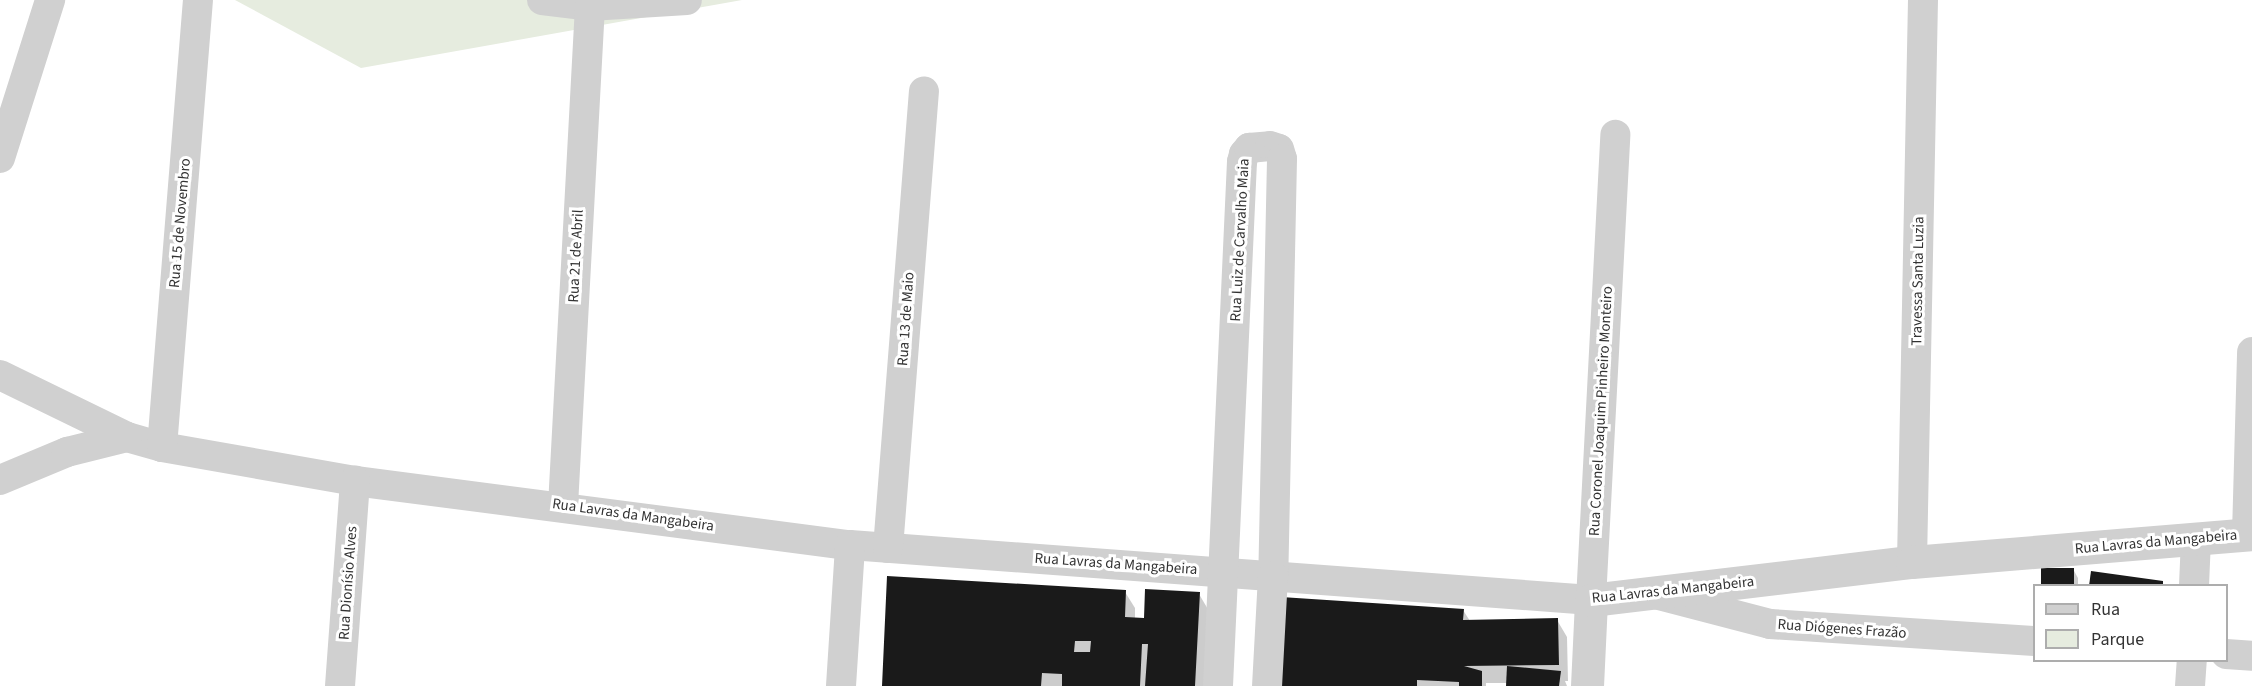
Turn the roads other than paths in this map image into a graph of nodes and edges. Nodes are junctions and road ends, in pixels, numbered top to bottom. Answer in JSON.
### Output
{"nodes":[{"id":1,"x":50,"y":0,"type":"edge"},
{"id":2,"x":198,"y":0,"type":"edge"},
{"id":3,"x":542,"y":0,"type":"edge"},
{"id":4,"x":687,"y":0,"type":"edge"},
{"id":5,"x":1923,"y":0,"type":"edge"},
{"id":6,"x":590,"y":6,"type":"junction"},
{"id":7,"x":924,"y":91,"type":"dead end"},
{"id":8,"x":1614,"y":135,"type":"dead end"},
{"id":9,"x":0,"y":158,"type":"edge"},
{"id":10,"x":2252,"y":352,"type":"edge"},
{"id":11,"x":0,"y":375,"type":"edge"},
{"id":12,"x":127,"y":437,"type":"junction"},
{"id":13,"x":162,"y":447,"type":"junction"},
{"id":14,"x":0,"y":480,"type":"edge"},
{"id":15,"x":355,"y":481,"type":"junction"},
{"id":16,"x":563,"y":506,"type":"junction"},
{"id":17,"x":2249,"y":534,"type":"edge"},
{"id":18,"x":2196,"y":538,"type":"junction"},
{"id":19,"x":850,"y":545,"type":"junction"},
{"id":20,"x":888,"y":548,"type":"junction"},
{"id":21,"x":1912,"y":562,"type":"junction"},
{"id":22,"x":1224,"y":572,"type":"junction"},
{"id":23,"x":1273,"y":576,"type":"junction"},
{"id":24,"x":2194,"y":584,"type":"edge"},
{"id":25,"x":1653,"y":594,"type":"junction"},
{"id":26,"x":1591,"y":600,"type":"junction"},
{"id":27,"x":2033,"y":641,"type":"edge"},
{"id":28,"x":2228,"y":654,"type":"edge"},
{"id":29,"x":2252,"y":656,"type":"edge"},
{"id":30,"x":2192,"y":662,"type":"edge"},
{"id":31,"x":340,"y":686,"type":"edge"},
{"id":32,"x":841,"y":686,"type":"edge"},
{"id":33,"x":1218,"y":686,"type":"edge"},
{"id":34,"x":1267,"y":686,"type":"edge"},
{"id":35,"x":1587,"y":686,"type":"edge"},
{"id":36,"x":2190,"y":686,"type":"edge"}],
"edges":[{"from":1,"to":9,"type":"street"},
{"from":2,"to":13,"type":"street","name":"Rua 15 de Novembro"},
{"from":3,"to":6,"type":"street"},
{"from":4,"to":6,"type":"street"},
{"from":5,"to":21,"type":"street","name":"Travessa Santa Luzia"},
{"from":6,"to":16,"type":"street","name":"Rua 21 de Abril"},
{"from":7,"to":20,"type":"street","name":"Rua 13 de Maio"},
{"from":8,"to":26,"type":"street","name":"Rua Coronel Joaquim Pinheiro Monteiro"},
{"from":10,"to":17,"type":"street"},
{"from":11,"to":12,"type":"street","name":"Rua Lavras da Mangabeira"},
{"from":12,"to":13,"type":"street","name":"Rua Lavras da Mangabeira"},
{"from":12,"to":14,"type":"street"},
{"from":13,"to":15,"type":"street","name":"Rua Lavras da Mangabeira"},
{"from":15,"to":16,"type":"street","name":"Rua Lavras da Mangabeira"},
{"from":15,"to":31,"type":"street","name":"Rua Dionísio Alves"},
{"from":16,"to":19,"type":"street","name":"Rua Lavras da Mangabeira"},
{"from":17,"to":18,"type":"street","name":"Rua Lavras da Mangabeira"},
{"from":18,"to":21,"type":"street","name":"Rua Lavras da Mangabeira"},
{"from":18,"to":24,"type":"street"},
{"from":19,"to":20,"type":"street","name":"Rua Lavras da Mangabeira"},
{"from":19,"to":32,"type":"street"},
{"from":20,"to":22,"type":"street","name":"Rua Lavras da Mangabeira"},
{"from":21,"to":25,"type":"street","name":"Rua Lavras da Mangabeira"},
{"from":22,"to":23,"type":"street","name":"Rua Lavras da Mangabeira"},
{"from":22,"to":23,"type":"street","name":"Rua Luiz de Carvalho Maia"},
{"from":22,"to":33,"type":"street","name":"Rua Luiz de Carvalho Maia"},
{"from":23,"to":26,"type":"street","name":"Rua Lavras da Mangabeira"},
{"from":23,"to":34,"type":"street","name":"Rua Luiz de Carvalho Maia"},
{"from":25,"to":26,"type":"street","name":"Rua Lavras da Mangabeira"},
{"from":25,"to":27,"type":"street","name":"Rua Diógenes Frazão"},
{"from":26,"to":35,"type":"street","name":"Rua Coronel Joaquim Pinheiro Monteiro"},
{"from":28,"to":29,"type":"street"},
{"from":30,"to":36,"type":"street"}]}
